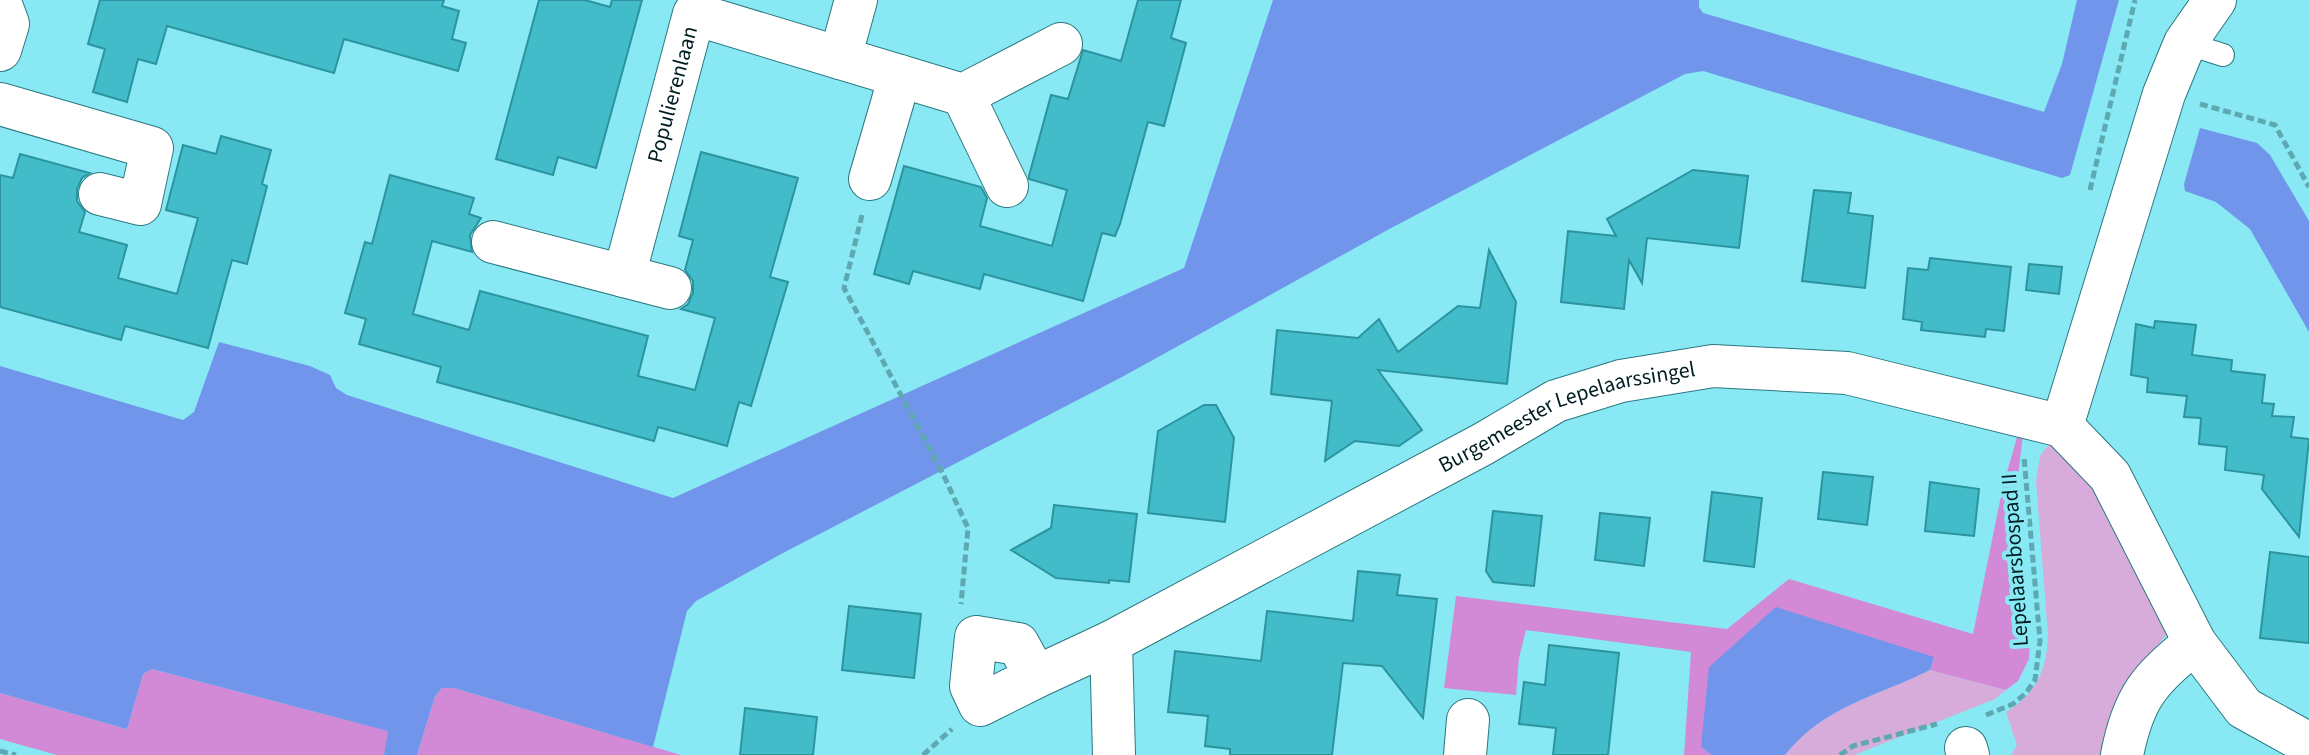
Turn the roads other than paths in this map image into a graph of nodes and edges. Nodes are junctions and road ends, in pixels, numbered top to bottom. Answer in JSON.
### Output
{"nodes":[{"id":1,"x":856,"y":0,"type":"edge"},
{"id":2,"x":2215,"y":0,"type":"edge"},
{"id":3,"x":0,"y":2,"type":"edge"},
{"id":4,"x":1061,"y":44,"type":"dead end"},
{"id":5,"x":0,"y":50,"type":"edge"},
{"id":6,"x":840,"y":58,"type":"junction"},
{"id":7,"x":900,"y":76,"type":"junction"},
{"id":8,"x":963,"y":95,"type":"junction"},
{"id":9,"x":0,"y":104,"type":"edge"},
{"id":10,"x":870,"y":179,"type":"road end"},
{"id":11,"x":1007,"y":186,"type":"dead end"},
{"id":12,"x":100,"y":194,"type":"dead end"},
{"id":13,"x":493,"y":242,"type":"dead end"},
{"id":14,"x":624,"y":276,"type":"junction"},
{"id":15,"x":670,"y":288,"type":"dead end"},
{"id":16,"x":2043,"y":420,"type":"junction"},
{"id":17,"x":1111,"y":642,"type":"junction"},
{"id":18,"x":2195,"y":643,"type":"junction"},
{"id":19,"x":1036,"y":677,"type":"junction"},
{"id":20,"x":2309,"y":744,"type":"edge"},
{"id":21,"x":1114,"y":755,"type":"edge"},
{"id":22,"x":2122,"y":755,"type":"edge"}],
"edges":[{"from":1,"to":6,"type":"street"},
{"from":2,"to":16,"type":"street"},
{"from":3,"to":5,"type":"street"},
{"from":4,"to":8,"type":"street"},
{"from":6,"to":7,"type":"street","name":"Populierenlaan"},
{"from":6,"to":14,"type":"street","name":"Populierenlaan"},
{"from":7,"to":8,"type":"street","name":"Populierenlaan"},
{"from":7,"to":10,"type":"street"},
{"from":8,"to":11,"type":"street"},
{"from":9,"to":12,"type":"street"},
{"from":13,"to":14,"type":"street"},
{"from":14,"to":15,"type":"street"},
{"from":16,"to":17,"type":"street","name":"Burgemeester Lepelaarssingel"},
{"from":16,"to":18,"type":"street"},
{"from":17,"to":19,"type":"street","name":"Burgemeester Lepelaarssingel"},
{"from":17,"to":21,"type":"street"},
{"from":18,"to":20,"type":"street"},
{"from":18,"to":22,"type":"street"},
{"from":19,"to":19,"type":"street","name":"Burgemeester Lepelaarssingel"}]}
